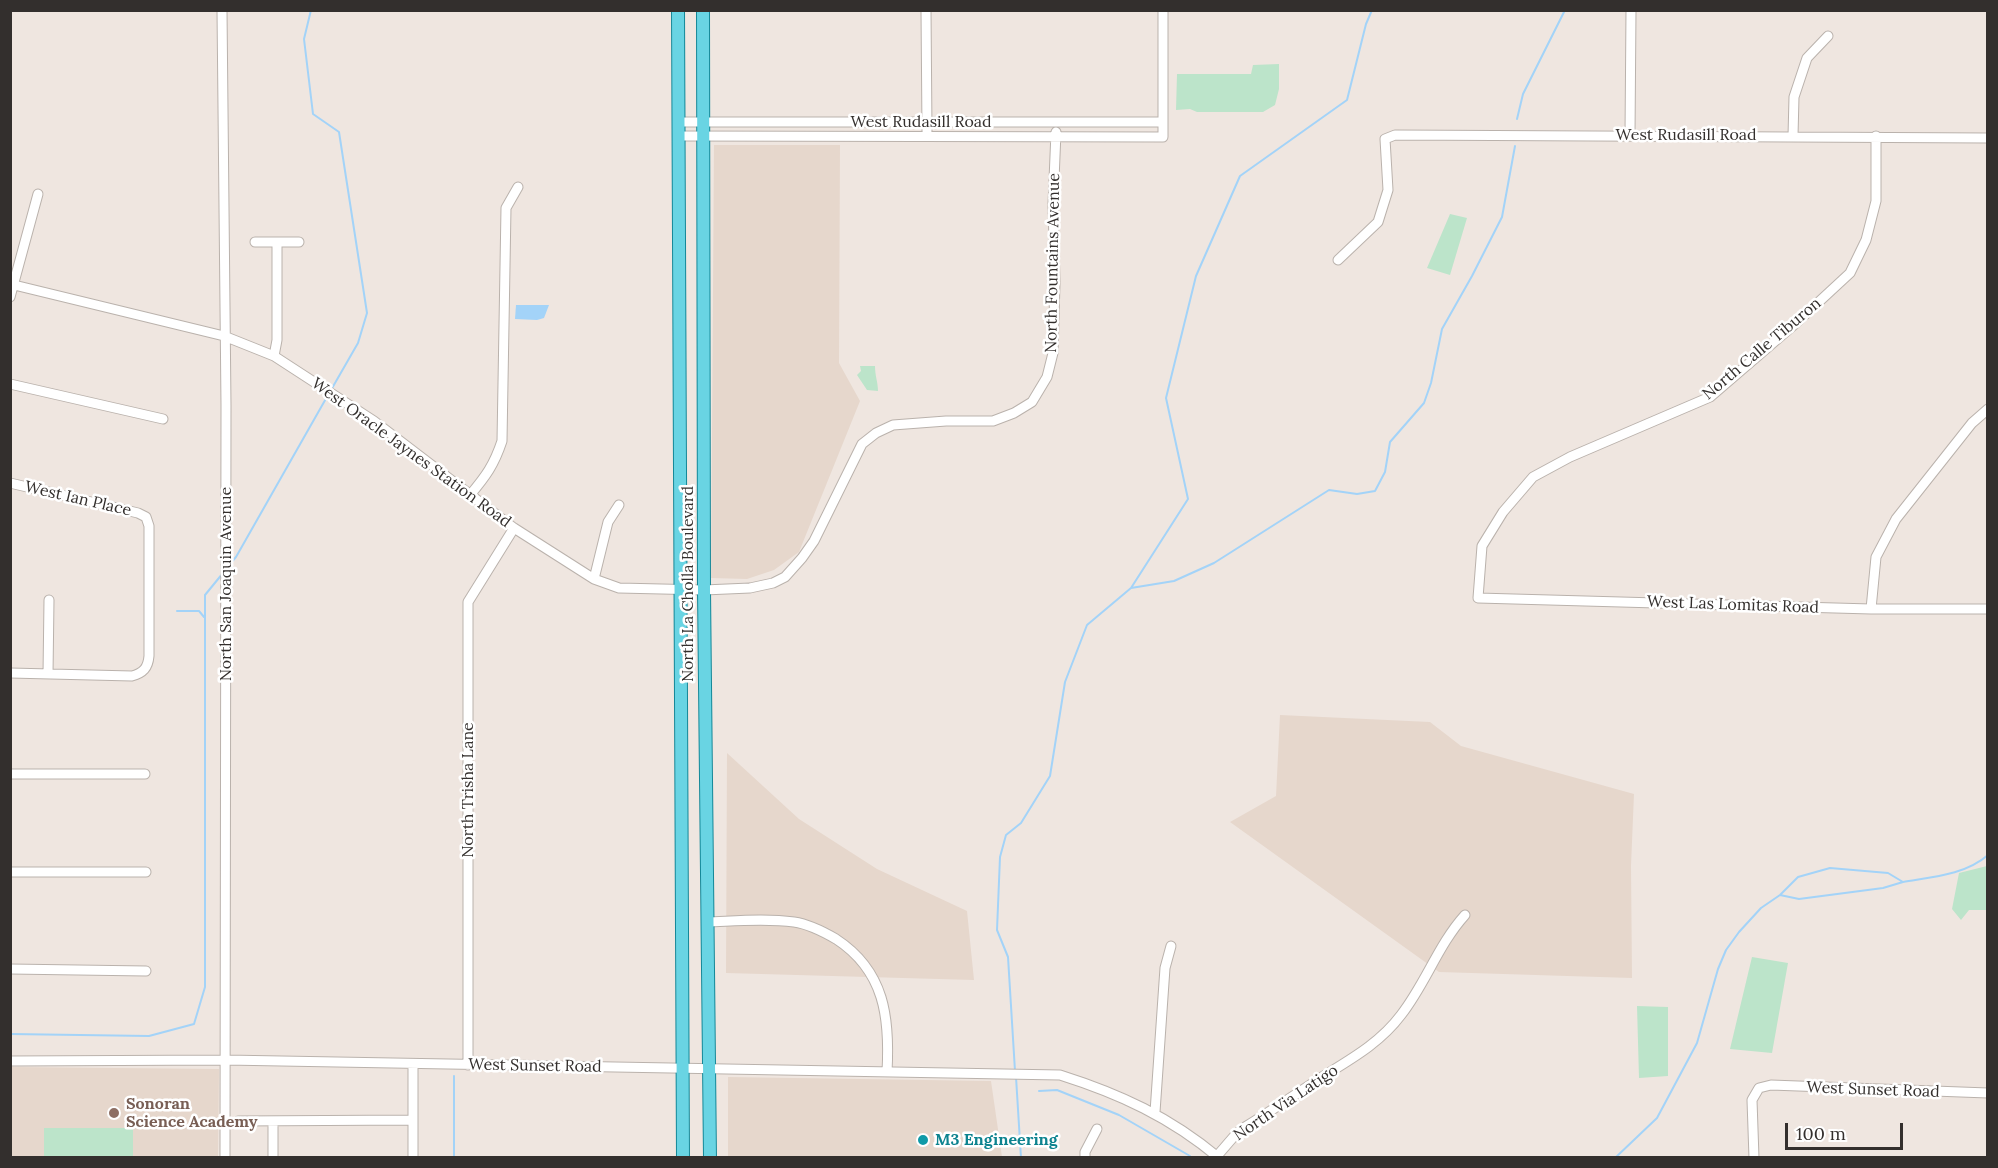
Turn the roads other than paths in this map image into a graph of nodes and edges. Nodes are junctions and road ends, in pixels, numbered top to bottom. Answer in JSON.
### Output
{"nodes":[{"id":1,"x":222,"y":10,"type":"edge"},
{"id":2,"x":678,"y":10,"type":"edge"},
{"id":3,"x":703,"y":10,"type":"edge"},
{"id":4,"x":926,"y":10,"type":"edge"},
{"id":5,"x":1163,"y":10,"type":"edge"},
{"id":6,"x":1631,"y":10,"type":"edge"},
{"id":7,"x":1828,"y":36,"type":"dead end"},
{"id":8,"x":679,"y":122,"type":"junction"},
{"id":9,"x":703,"y":122,"type":"junction"},
{"id":10,"x":1163,"y":122,"type":"junction"},
{"id":11,"x":927,"y":127,"type":"junction"},
{"id":12,"x":1056,"y":135,"type":"junction"},
{"id":13,"x":1630,"y":135,"type":"junction"},
{"id":14,"x":679,"y":136,"type":"junction"},
{"id":15,"x":704,"y":136,"type":"junction"},
{"id":16,"x":1793,"y":136,"type":"junction"},
{"id":17,"x":1876,"y":136,"type":"junction"},
{"id":18,"x":1988,"y":138,"type":"edge"},
{"id":19,"x":518,"y":188,"type":"dead end"},
{"id":20,"x":38,"y":194,"type":"dead end"},
{"id":21,"x":255,"y":242,"type":"dead end"},
{"id":22,"x":277,"y":242,"type":"junction"},
{"id":23,"x":299,"y":242,"type":"dead end"},
{"id":24,"x":1338,"y":260,"type":"dead end"},
{"id":25,"x":12,"y":285,"type":"edge"},
{"id":26,"x":10,"y":297,"type":"edge"},
{"id":27,"x":224,"y":336,"type":"junction"},
{"id":28,"x":274,"y":356,"type":"junction"},
{"id":29,"x":10,"y":384,"type":"edge"},
{"id":30,"x":1988,"y":409,"type":"edge"},
{"id":31,"x":163,"y":419,"type":"dead end"},
{"id":32,"x":10,"y":483,"type":"edge"},
{"id":33,"x":470,"y":495,"type":"junction"},
{"id":34,"x":619,"y":505,"type":"dead end"},
{"id":35,"x":514,"y":528,"type":"junction"},
{"id":36,"x":594,"y":579,"type":"junction"},
{"id":37,"x":681,"y":590,"type":"junction"},
{"id":38,"x":704,"y":590,"type":"junction"},
{"id":39,"x":1478,"y":598,"type":"joint"},
{"id":40,"x":49,"y":600,"type":"dead end"},
{"id":41,"x":1871,"y":609,"type":"junction"},
{"id":42,"x":1988,"y":609,"type":"edge"},
{"id":43,"x":10,"y":673,"type":"edge"},
{"id":44,"x":48,"y":674,"type":"junction"},
{"id":45,"x":10,"y":774,"type":"edge"},
{"id":46,"x":145,"y":774,"type":"dead end"},
{"id":47,"x":10,"y":872,"type":"edge"},
{"id":48,"x":146,"y":872,"type":"dead end"},
{"id":49,"x":1465,"y":915,"type":"dead end"},
{"id":50,"x":707,"y":922,"type":"junction"},
{"id":51,"x":1171,"y":946,"type":"dead end"},
{"id":52,"x":10,"y":969,"type":"edge"},
{"id":53,"x":146,"y":971,"type":"dead end"},
{"id":54,"x":226,"y":1060,"type":"junction"},
{"id":55,"x":10,"y":1061,"type":"edge"},
{"id":56,"x":413,"y":1064,"type":"junction"},
{"id":57,"x":468,"y":1065,"type":"junction"},
{"id":58,"x":683,"y":1068,"type":"junction"},
{"id":59,"x":710,"y":1068,"type":"junction"},
{"id":60,"x":887,"y":1072,"type":"junction"},
{"id":61,"x":1060,"y":1075,"type":"joint"},
{"id":62,"x":1988,"y":1094,"type":"edge"},
{"id":63,"x":1155,"y":1112,"type":"junction"},
{"id":64,"x":413,"y":1120,"type":"junction"},
{"id":65,"x":238,"y":1121,"type":"dead end"},
{"id":66,"x":273,"y":1121,"type":"junction"},
{"id":67,"x":1097,"y":1128,"type":"dead end"},
{"id":68,"x":1218,"y":1156,"type":"edge"},
{"id":69,"x":225,"y":1158,"type":"edge"},
{"id":70,"x":273,"y":1158,"type":"edge"},
{"id":71,"x":413,"y":1158,"type":"edge"},
{"id":72,"x":683,"y":1158,"type":"edge"},
{"id":73,"x":710,"y":1158,"type":"edge"},
{"id":74,"x":1085,"y":1158,"type":"edge"},
{"id":75,"x":1754,"y":1158,"type":"edge"}],
"edges":[{"from":1,"to":27,"type":"street","name":"North San Joaquin Avenue"},
{"from":2,"to":8,"type":"main road","name":"North La Cholla Boulevard"},
{"from":3,"to":9,"type":"main road","name":"North La Cholla Boulevard"},
{"from":4,"to":11,"type":"street"},
{"from":5,"to":10,"type":"street"},
{"from":6,"to":13,"type":"street"},
{"from":7,"to":16,"type":"street"},
{"from":8,"to":9,"type":"street","name":"West Rudasill Road"},
{"from":8,"to":14,"type":"main road","name":"North La Cholla Boulevard"},
{"from":9,"to":11,"type":"street","name":"West Rudasill Road"},
{"from":9,"to":15,"type":"main road","name":"North La Cholla Boulevard"},
{"from":10,"to":11,"type":"street","name":"West Rudasill Road"},
{"from":10,"to":12,"type":"street","name":"West Rudasill Road"},
{"from":12,"to":15,"type":"street","name":"West Rudasill Road"},
{"from":12,"to":38,"type":"street","name":"North Fountains Avenue"},
{"from":13,"to":16,"type":"street","name":"West Rudasill Road"},
{"from":13,"to":24,"type":"street","name":"West Rudasill Road"},
{"from":14,"to":15,"type":"street","name":"West Rudasill Road"},
{"from":14,"to":37,"type":"main road","name":"North La Cholla Boulevard"},
{"from":15,"to":38,"type":"main road","name":"North La Cholla Boulevard"},
{"from":16,"to":17,"type":"street","name":"West Rudasill Road"},
{"from":17,"to":18,"type":"street","name":"West Rudasill Road"},
{"from":17,"to":39,"type":"street","name":"North Calle Tiburon"},
{"from":19,"to":33,"type":"street"},
{"from":20,"to":25,"type":"street"},
{"from":21,"to":22,"type":"street"},
{"from":22,"to":23,"type":"street"},
{"from":22,"to":28,"type":"street"},
{"from":25,"to":26,"type":"street"},
{"from":25,"to":27,"type":"street","name":"West Oracle Jaynes Station Road"},
{"from":27,"to":28,"type":"street","name":"West Oracle Jaynes Station Road"},
{"from":27,"to":54,"type":"street","name":"North San Joaquin Avenue"},
{"from":28,"to":33,"type":"street","name":"West Oracle Jaynes Station Road"},
{"from":29,"to":31,"type":"street"},
{"from":30,"to":41,"type":"street"},
{"from":32,"to":44,"type":"street","name":"West Ian Place"},
{"from":33,"to":35,"type":"street","name":"West Oracle Jaynes Station Road"},
{"from":34,"to":36,"type":"street"},
{"from":35,"to":36,"type":"street","name":"West Oracle Jaynes Station Road"},
{"from":35,"to":57,"type":"street","name":"North Trisha Lane"},
{"from":36,"to":37,"type":"street","name":"West Oracle Jaynes Station Road"},
{"from":37,"to":38,"type":"street","name":"West Oracle Jaynes Station Road"},
{"from":37,"to":58,"type":"main road","name":"North La Cholla Boulevard"},
{"from":38,"to":50,"type":"main road","name":"North La Cholla Boulevard"},
{"from":39,"to":41,"type":"street","name":"West Las Lomitas Road"},
{"from":40,"to":44,"type":"street"},
{"from":41,"to":42,"type":"street","name":"West Las Lomitas Road"},
{"from":43,"to":44,"type":"street"},
{"from":45,"to":46,"type":"street"},
{"from":47,"to":48,"type":"street"},
{"from":49,"to":68,"type":"street","name":"North Via Latigo"},
{"from":50,"to":59,"type":"main road","name":"North La Cholla Boulevard"},
{"from":50,"to":60,"type":"street"},
{"from":51,"to":63,"type":"street"},
{"from":52,"to":53,"type":"street"},
{"from":54,"to":55,"type":"street","name":"West Sunset Road"},
{"from":54,"to":56,"type":"street","name":"West Sunset Road"},
{"from":54,"to":69,"type":"street","name":"North San Joaquin Avenue"},
{"from":56,"to":57,"type":"street","name":"West Sunset Road"},
{"from":56,"to":64,"type":"street"},
{"from":57,"to":58,"type":"street","name":"West Sunset Road"},
{"from":58,"to":59,"type":"street","name":"West Sunset Road"},
{"from":58,"to":72,"type":"main road","name":"North La Cholla Boulevard"},
{"from":59,"to":60,"type":"street","name":"West Sunset Road"},
{"from":59,"to":73,"type":"main road","name":"North La Cholla Boulevard"},
{"from":60,"to":61,"type":"street","name":"West Sunset Road"},
{"from":61,"to":63,"type":"street","name":"North Via Latigo"},
{"from":62,"to":75,"type":"street","name":"West Sunset Road"},
{"from":63,"to":68,"type":"street","name":"North Via Latigo"},
{"from":64,"to":66,"type":"street"},
{"from":64,"to":71,"type":"street"},
{"from":65,"to":66,"type":"street"},
{"from":66,"to":70,"type":"street"},
{"from":67,"to":74,"type":"street"}]}
